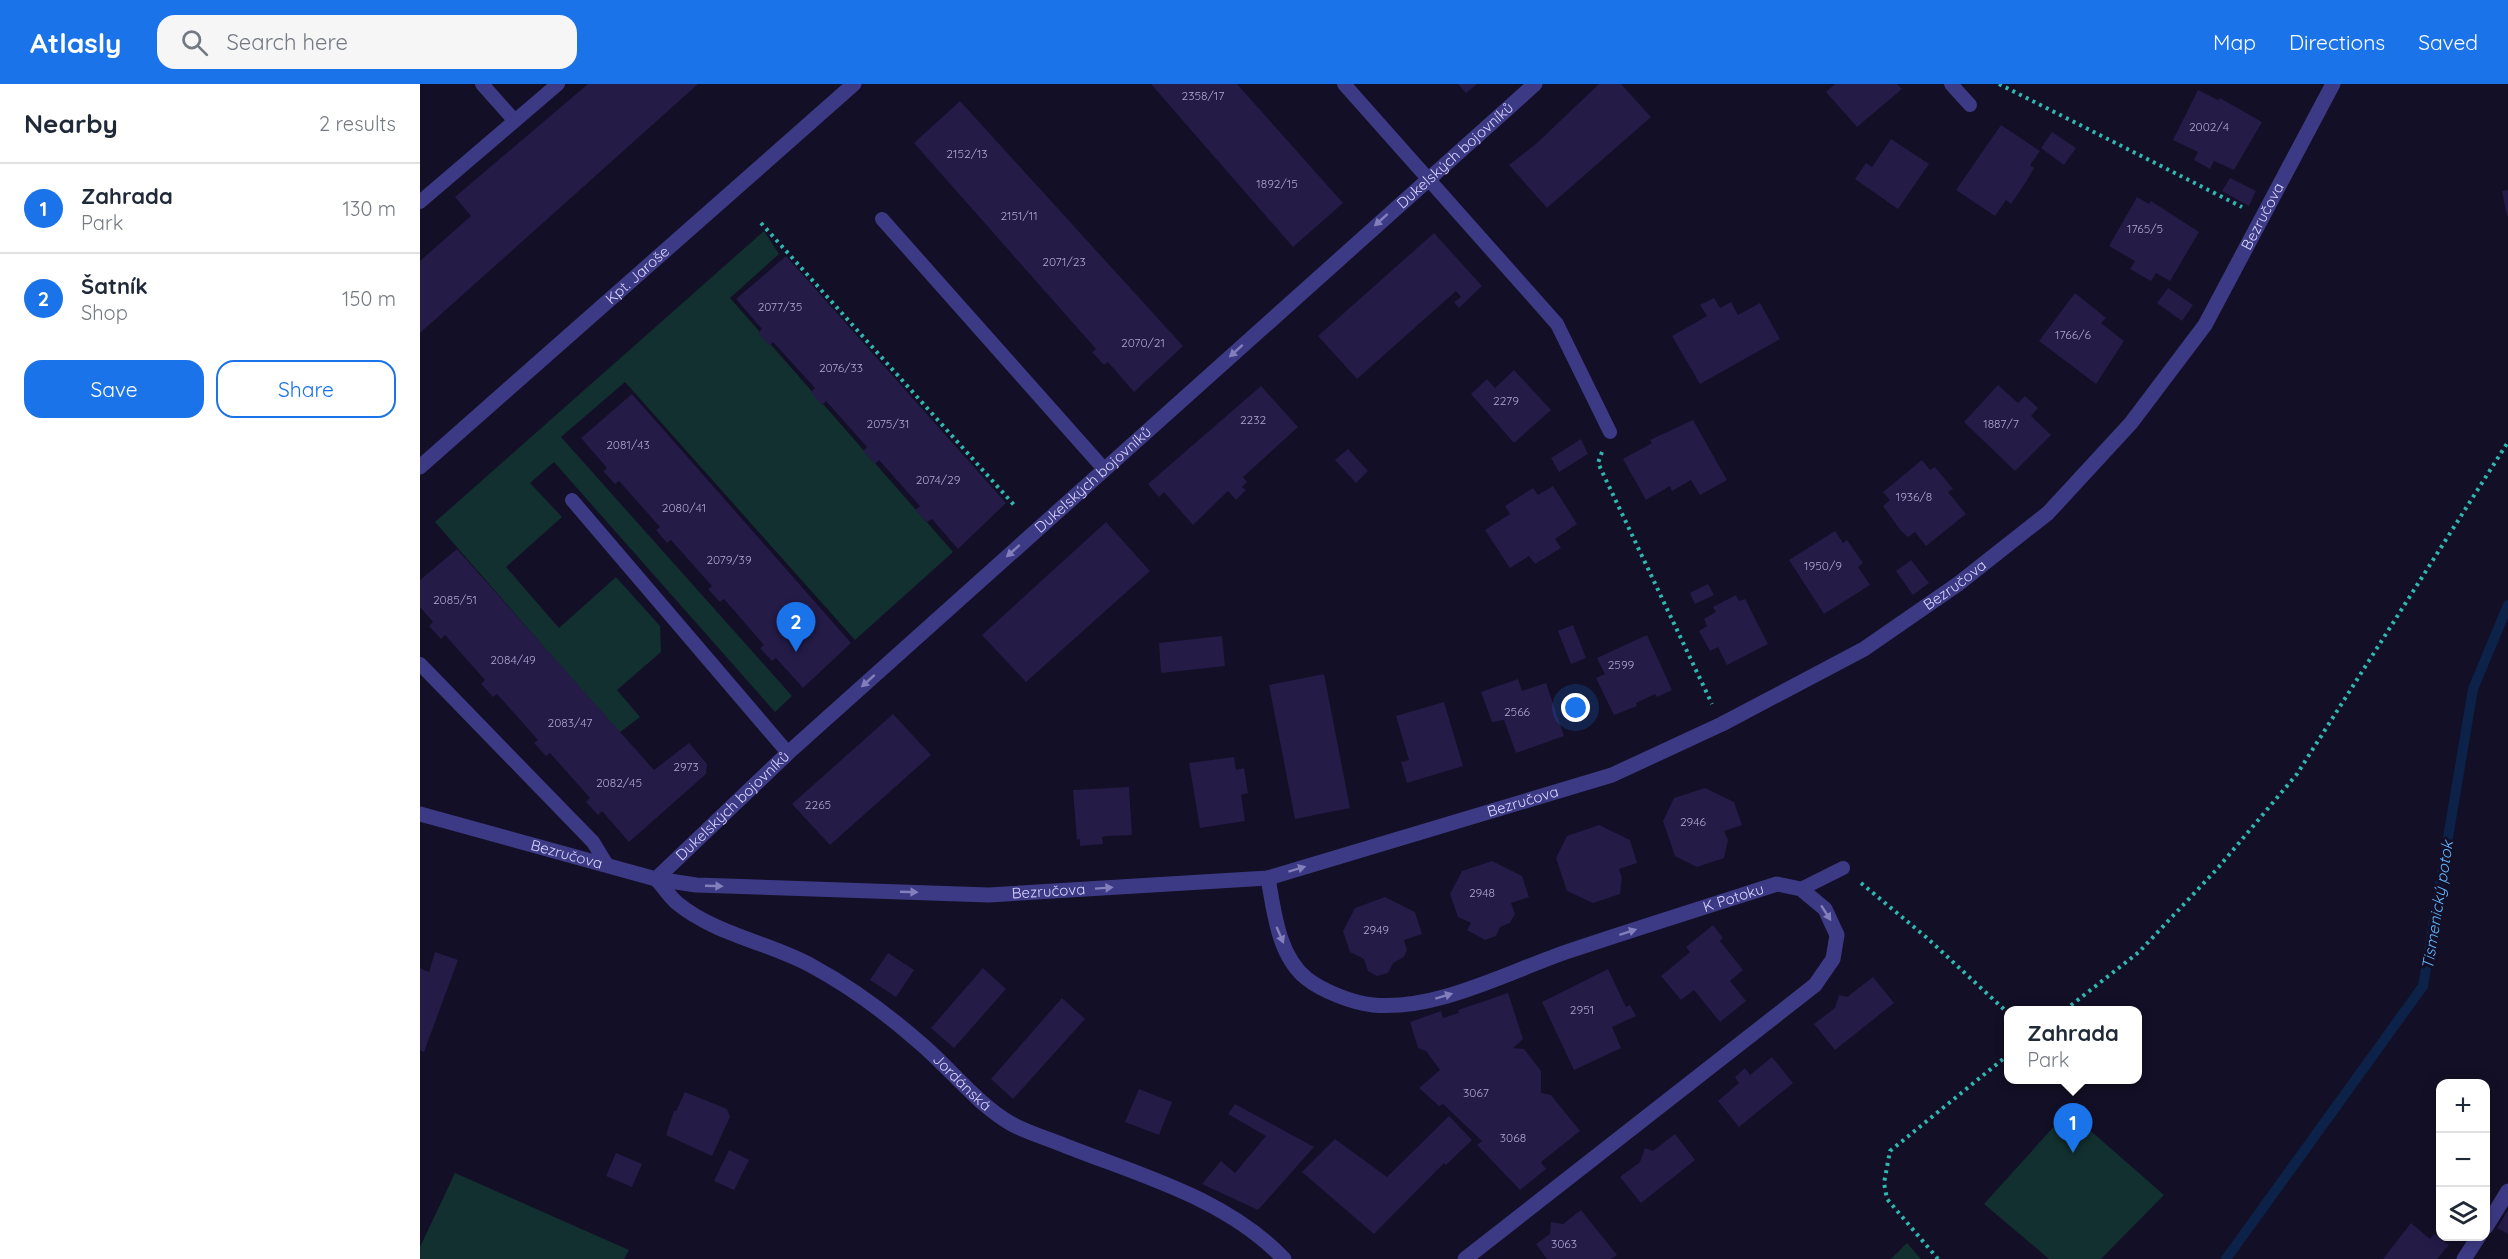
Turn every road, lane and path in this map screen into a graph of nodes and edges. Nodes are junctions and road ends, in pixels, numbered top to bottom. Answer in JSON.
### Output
{"nodes":[{"id":1,"x":482,"y":84,"type":"edge"},
{"id":2,"x":558,"y":84,"type":"edge"},
{"id":3,"x":854,"y":84,"type":"edge"},
{"id":4,"x":1344,"y":84,"type":"edge"},
{"id":5,"x":1535,"y":84,"type":"edge"},
{"id":6,"x":1951,"y":84,"type":"edge"},
{"id":7,"x":1999,"y":84,"type":"edge"},
{"id":8,"x":2333,"y":84,"type":"edge"},
{"id":9,"x":1970,"y":105,"type":"dead end"},
{"id":10,"x":515,"y":120,"type":"junction"},
{"id":11,"x":1427,"y":179,"type":"junction"},
{"id":12,"x":420,"y":202,"type":"edge"},
{"id":13,"x":2253,"y":213,"type":"dead end"},
{"id":14,"x":882,"y":219,"type":"dead end"},
{"id":15,"x":761,"y":223,"type":"dead end"},
{"id":16,"x":1610,"y":432,"type":"joint"},
{"id":17,"x":2508,"y":442,"type":"edge"},
{"id":18,"x":420,"y":467,"type":"edge"},
{"id":19,"x":1104,"y":469,"type":"junction"},
{"id":20,"x":572,"y":500,"type":"dead end"},
{"id":21,"x":1015,"y":506,"type":"dead end"},
{"id":22,"x":420,"y":664,"type":"edge"},
{"id":23,"x":1715,"y":710,"type":"dead end"},
{"id":24,"x":788,"y":753,"type":"junction"},
{"id":25,"x":420,"y":814,"type":"edge"},
{"id":26,"x":607,"y":865,"type":"junction"},
{"id":27,"x":1843,"y":868,"type":"joint"},
{"id":28,"x":1268,"y":878,"type":"junction"},
{"id":29,"x":656,"y":879,"type":"junction"},
{"id":30,"x":1800,"y":889,"type":"junction"},
{"id":31,"x":2071,"y":1006,"type":"edge"},
{"id":32,"x":2004,"y":1009,"type":"edge"},
{"id":33,"x":2004,"y":1058,"type":"edge"},
{"id":34,"x":2508,"y":1191,"type":"edge"},
{"id":35,"x":2490,"y":1220,"type":"edge"},
{"id":36,"x":2476,"y":1241,"type":"edge"},
{"id":37,"x":1284,"y":1259,"type":"edge"},
{"id":38,"x":1465,"y":1259,"type":"edge"},
{"id":39,"x":1938,"y":1259,"type":"edge"},
{"id":40,"x":2464,"y":1259,"type":"edge"}],
"edges":[{"from":1,"to":10,"type":"lane"},
{"from":2,"to":10,"type":"lane"},
{"from":3,"to":18,"type":"street","name":"Kpt. Jaroše"},
{"from":4,"to":11,"type":"lane"},
{"from":5,"to":11,"type":"street","name":"Dukelských bojovníků"},
{"from":6,"to":9,"type":"lane"},
{"from":7,"to":13,"type":"path"},
{"from":28,"to":8,"type":"street","name":"Bezručova","one_way":true},
{"from":10,"to":12,"type":"lane"},
{"from":11,"to":16,"type":"lane"},
{"from":11,"to":19,"type":"street","name":"Dukelských bojovníků","one_way":true},
{"from":14,"to":19,"type":"lane"},
{"from":15,"to":21,"type":"path"},
{"from":16,"to":23,"type":"path"},
{"from":17,"to":31,"type":"path"},
{"from":19,"to":24,"type":"street","name":"Dukelských bojovníků","one_way":true},
{"from":20,"to":24,"type":"lane"},
{"from":22,"to":26,"type":"lane"},
{"from":24,"to":29,"type":"street","name":"Dukelských bojovníků"},
{"from":25,"to":26,"type":"street","name":"Bezručova"},
{"from":26,"to":29,"type":"street","name":"Bezručova"},
{"from":27,"to":30,"type":"lane"},
{"from":27,"to":32,"type":"path"},
{"from":29,"to":28,"type":"street","name":"Bezručova","one_way":true},
{"from":28,"to":30,"type":"street","name":"K Potoku","one_way":true},
{"from":29,"to":37,"type":"street","name":"Jordánská"},
{"from":30,"to":38,"type":"street","one_way":true},
{"from":33,"to":39,"type":"path"},
{"from":34,"to":35,"type":"street"},
{"from":36,"to":40,"type":"street"}]}
